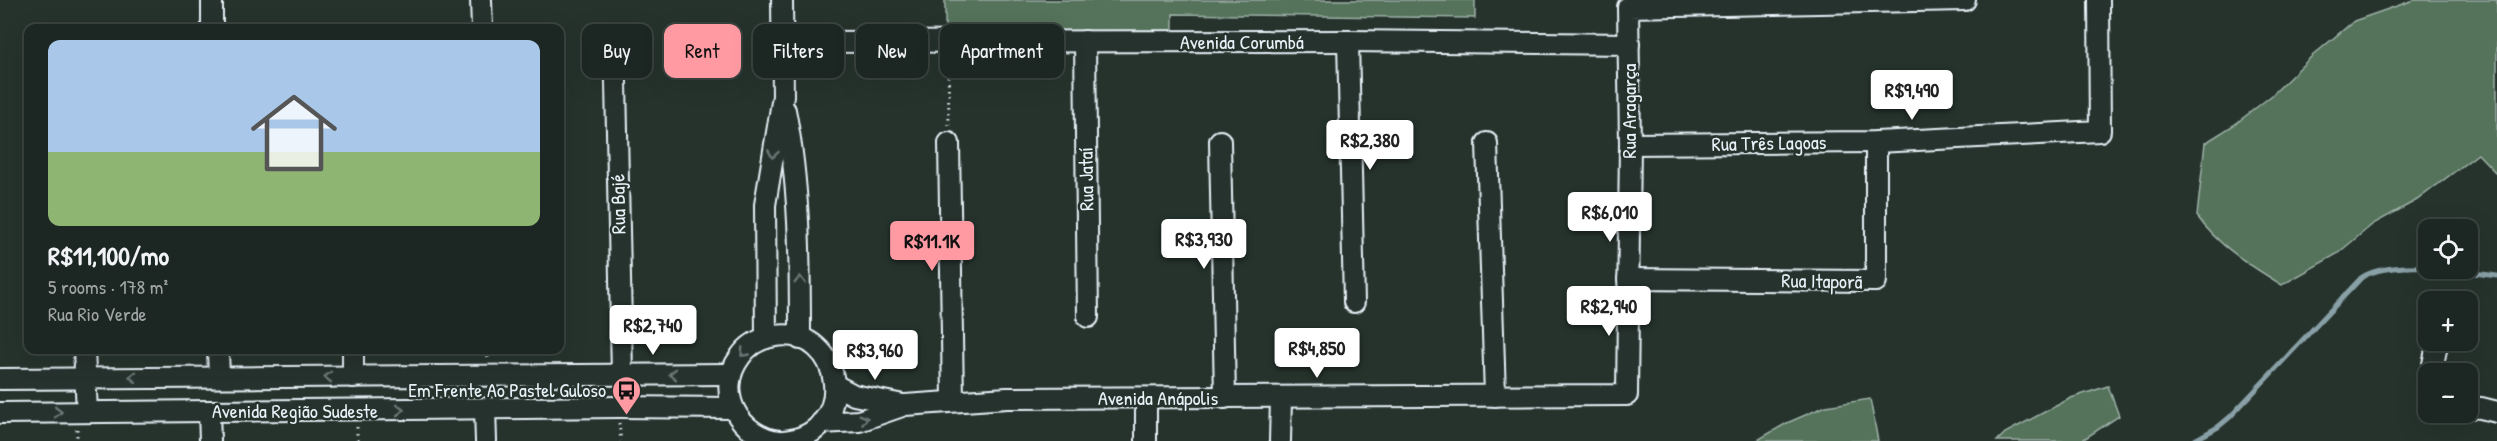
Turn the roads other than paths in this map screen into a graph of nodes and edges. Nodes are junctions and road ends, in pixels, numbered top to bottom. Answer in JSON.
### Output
{"nodes":[{"id":1,"x":212,"y":0,"type":"edge"},
{"id":2,"x":481,"y":0,"type":"edge"},
{"id":3,"x":782,"y":0,"type":"edge"},
{"id":4,"x":1965,"y":0,"type":"edge"},
{"id":5,"x":2099,"y":0,"type":"edge"},
{"id":6,"x":212,"y":24,"type":"edge"},
{"id":7,"x":482,"y":24,"type":"edge"},
{"id":8,"x":782,"y":24,"type":"edge"},
{"id":9,"x":1085,"y":41,"type":"junction"},
{"id":10,"x":1348,"y":41,"type":"junction"},
{"id":11,"x":844,"y":42,"type":"edge"},
{"id":12,"x":1629,"y":44,"type":"junction"},
{"id":13,"x":616,"y":78,"type":"edge"},
{"id":14,"x":783,"y":78,"type":"edge"},
{"id":15,"x":783,"y":96,"type":"junction"},
{"id":16,"x":1220,"y":141,"type":"dead end"},
{"id":17,"x":1876,"y":142,"type":"junction"},
{"id":18,"x":949,"y":143,"type":"road end"},
{"id":19,"x":1487,"y":143,"type":"dead end"},
{"id":20,"x":1630,"y":144,"type":"junction"},
{"id":21,"x":1628,"y":279,"type":"junction"},
{"id":22,"x":1354,"y":302,"type":"dead end"},
{"id":23,"x":1088,"y":317,"type":"dead end"},
{"id":24,"x":766,"y":338,"type":"junction"},
{"id":25,"x":800,"y":339,"type":"junction"},
{"id":26,"x":84,"y":354,"type":"edge"},
{"id":27,"x":218,"y":354,"type":"edge"},
{"id":28,"x":353,"y":354,"type":"edge"},
{"id":29,"x":731,"y":374,"type":"junction"},
{"id":30,"x":622,"y":375,"type":"junction"},
{"id":31,"x":219,"y":377,"type":"junction"},
{"id":32,"x":353,"y":377,"type":"junction"},
{"id":33,"x":85,"y":378,"type":"junction"},
{"id":34,"x":0,"y":379,"type":"edge"},
{"id":35,"x":835,"y":386,"type":"junction"},
{"id":36,"x":1627,"y":395,"type":"joint"},
{"id":37,"x":1495,"y":396,"type":"junction"},
{"id":38,"x":1225,"y":398,"type":"junction"},
{"id":39,"x":1281,"y":398,"type":"junction"},
{"id":40,"x":1146,"y":399,"type":"junction"},
{"id":41,"x":953,"y":400,"type":"junction"},
{"id":42,"x":905,"y":405,"type":"junction"},
{"id":43,"x":733,"y":408,"type":"junction"},
{"id":44,"x":2478,"y":408,"type":"edge"},
{"id":45,"x":485,"y":409,"type":"junction"},
{"id":46,"x":209,"y":411,"type":"junction"},
{"id":47,"x":87,"y":412,"type":"junction"},
{"id":48,"x":2497,"y":412,"type":"edge"},
{"id":49,"x":0,"y":413,"type":"edge"},
{"id":50,"x":821,"y":423,"type":"junction"},
{"id":51,"x":782,"y":440,"type":"edge"},
{"id":52,"x":210,"y":441,"type":"edge"},
{"id":53,"x":486,"y":441,"type":"edge"},
{"id":54,"x":1146,"y":441,"type":"edge"},
{"id":55,"x":1280,"y":441,"type":"edge"}],
"edges":[{"from":1,"to":6,"type":"street"},
{"from":2,"to":7,"type":"street"},
{"from":3,"to":8,"type":"street"},
{"from":4,"to":12,"type":"street","name":"Rua Aragarça"},
{"from":5,"to":17,"type":"street","name":"Rua Três Lagoas"},
{"from":9,"to":10,"type":"street","name":"Avenida Corumbá"},
{"from":9,"to":11,"type":"street","name":"Avenida Corumbá"},
{"from":9,"to":23,"type":"street","name":"Rua Jataí"},
{"from":10,"to":12,"type":"street","name":"Avenida Corumbá"},
{"from":10,"to":22,"type":"street"},
{"from":12,"to":20,"type":"street","name":"Rua Aragarça"},
{"from":13,"to":30,"type":"street","name":"Rua Bajé"},
{"from":14,"to":15,"type":"street"},
{"from":15,"to":24,"type":"street","one_way":true},
{"from":25,"to":15,"type":"street","one_way":true},
{"from":16,"to":38,"type":"street"},
{"from":17,"to":20,"type":"street","name":"Rua Três Lagoas"},
{"from":17,"to":21,"type":"street","name":"Rua Itaporã"},
{"from":18,"to":41,"type":"street"},
{"from":19,"to":37,"type":"street"},
{"from":20,"to":21,"type":"street","name":"Rua Aragarça"},
{"from":21,"to":36,"type":"street","name":"Rua Aragarça"},
{"from":24,"to":25,"type":"street"},
{"from":24,"to":29,"type":"street","one_way":true},
{"from":25,"to":35,"type":"street"},
{"from":26,"to":33,"type":"street"},
{"from":27,"to":31,"type":"street"},
{"from":28,"to":32,"type":"street"},
{"from":29,"to":30,"type":"street","name":"Avenida Região Sudeste","one_way":true},
{"from":29,"to":43,"type":"street"},
{"from":30,"to":32,"type":"street","name":"Avenida Região Sudeste"},
{"from":32,"to":31,"type":"street","name":"Avenida Região Sudeste","one_way":true},
{"from":31,"to":33,"type":"street","name":"Avenida Região Sudeste","one_way":true},
{"from":33,"to":34,"type":"street","name":"Avenida Região Sudeste"},
{"from":33,"to":47,"type":"street"},
{"from":35,"to":42,"type":"street","name":"Avenida Anápolis"},
{"from":35,"to":50,"type":"street"},
{"from":36,"to":37,"type":"street","name":"Avenida Anápolis"},
{"from":37,"to":39,"type":"street","name":"Avenida Anápolis"},
{"from":38,"to":39,"type":"street","name":"Avenida Anápolis"},
{"from":38,"to":40,"type":"street","name":"Avenida Anápolis"},
{"from":39,"to":55,"type":"street"},
{"from":40,"to":41,"type":"street","name":"Avenida Anápolis"},
{"from":40,"to":54,"type":"street"},
{"from":41,"to":42,"type":"street","name":"Avenida Anápolis"},
{"from":50,"to":42,"type":"street","name":"Avenida Anápolis","one_way":true},
{"from":43,"to":45,"type":"street","name":"Avenida Região Sudeste"},
{"from":43,"to":51,"type":"street"},
{"from":44,"to":48,"type":"street"},
{"from":46,"to":45,"type":"street","name":"Avenida Região Sudeste","one_way":true},
{"from":45,"to":53,"type":"street"},
{"from":46,"to":47,"type":"street","name":"Avenida Região Sudeste"},
{"from":46,"to":52,"type":"street"},
{"from":49,"to":47,"type":"street","name":"Avenida Região Sudeste","one_way":true},
{"from":50,"to":51,"type":"street"}]}
